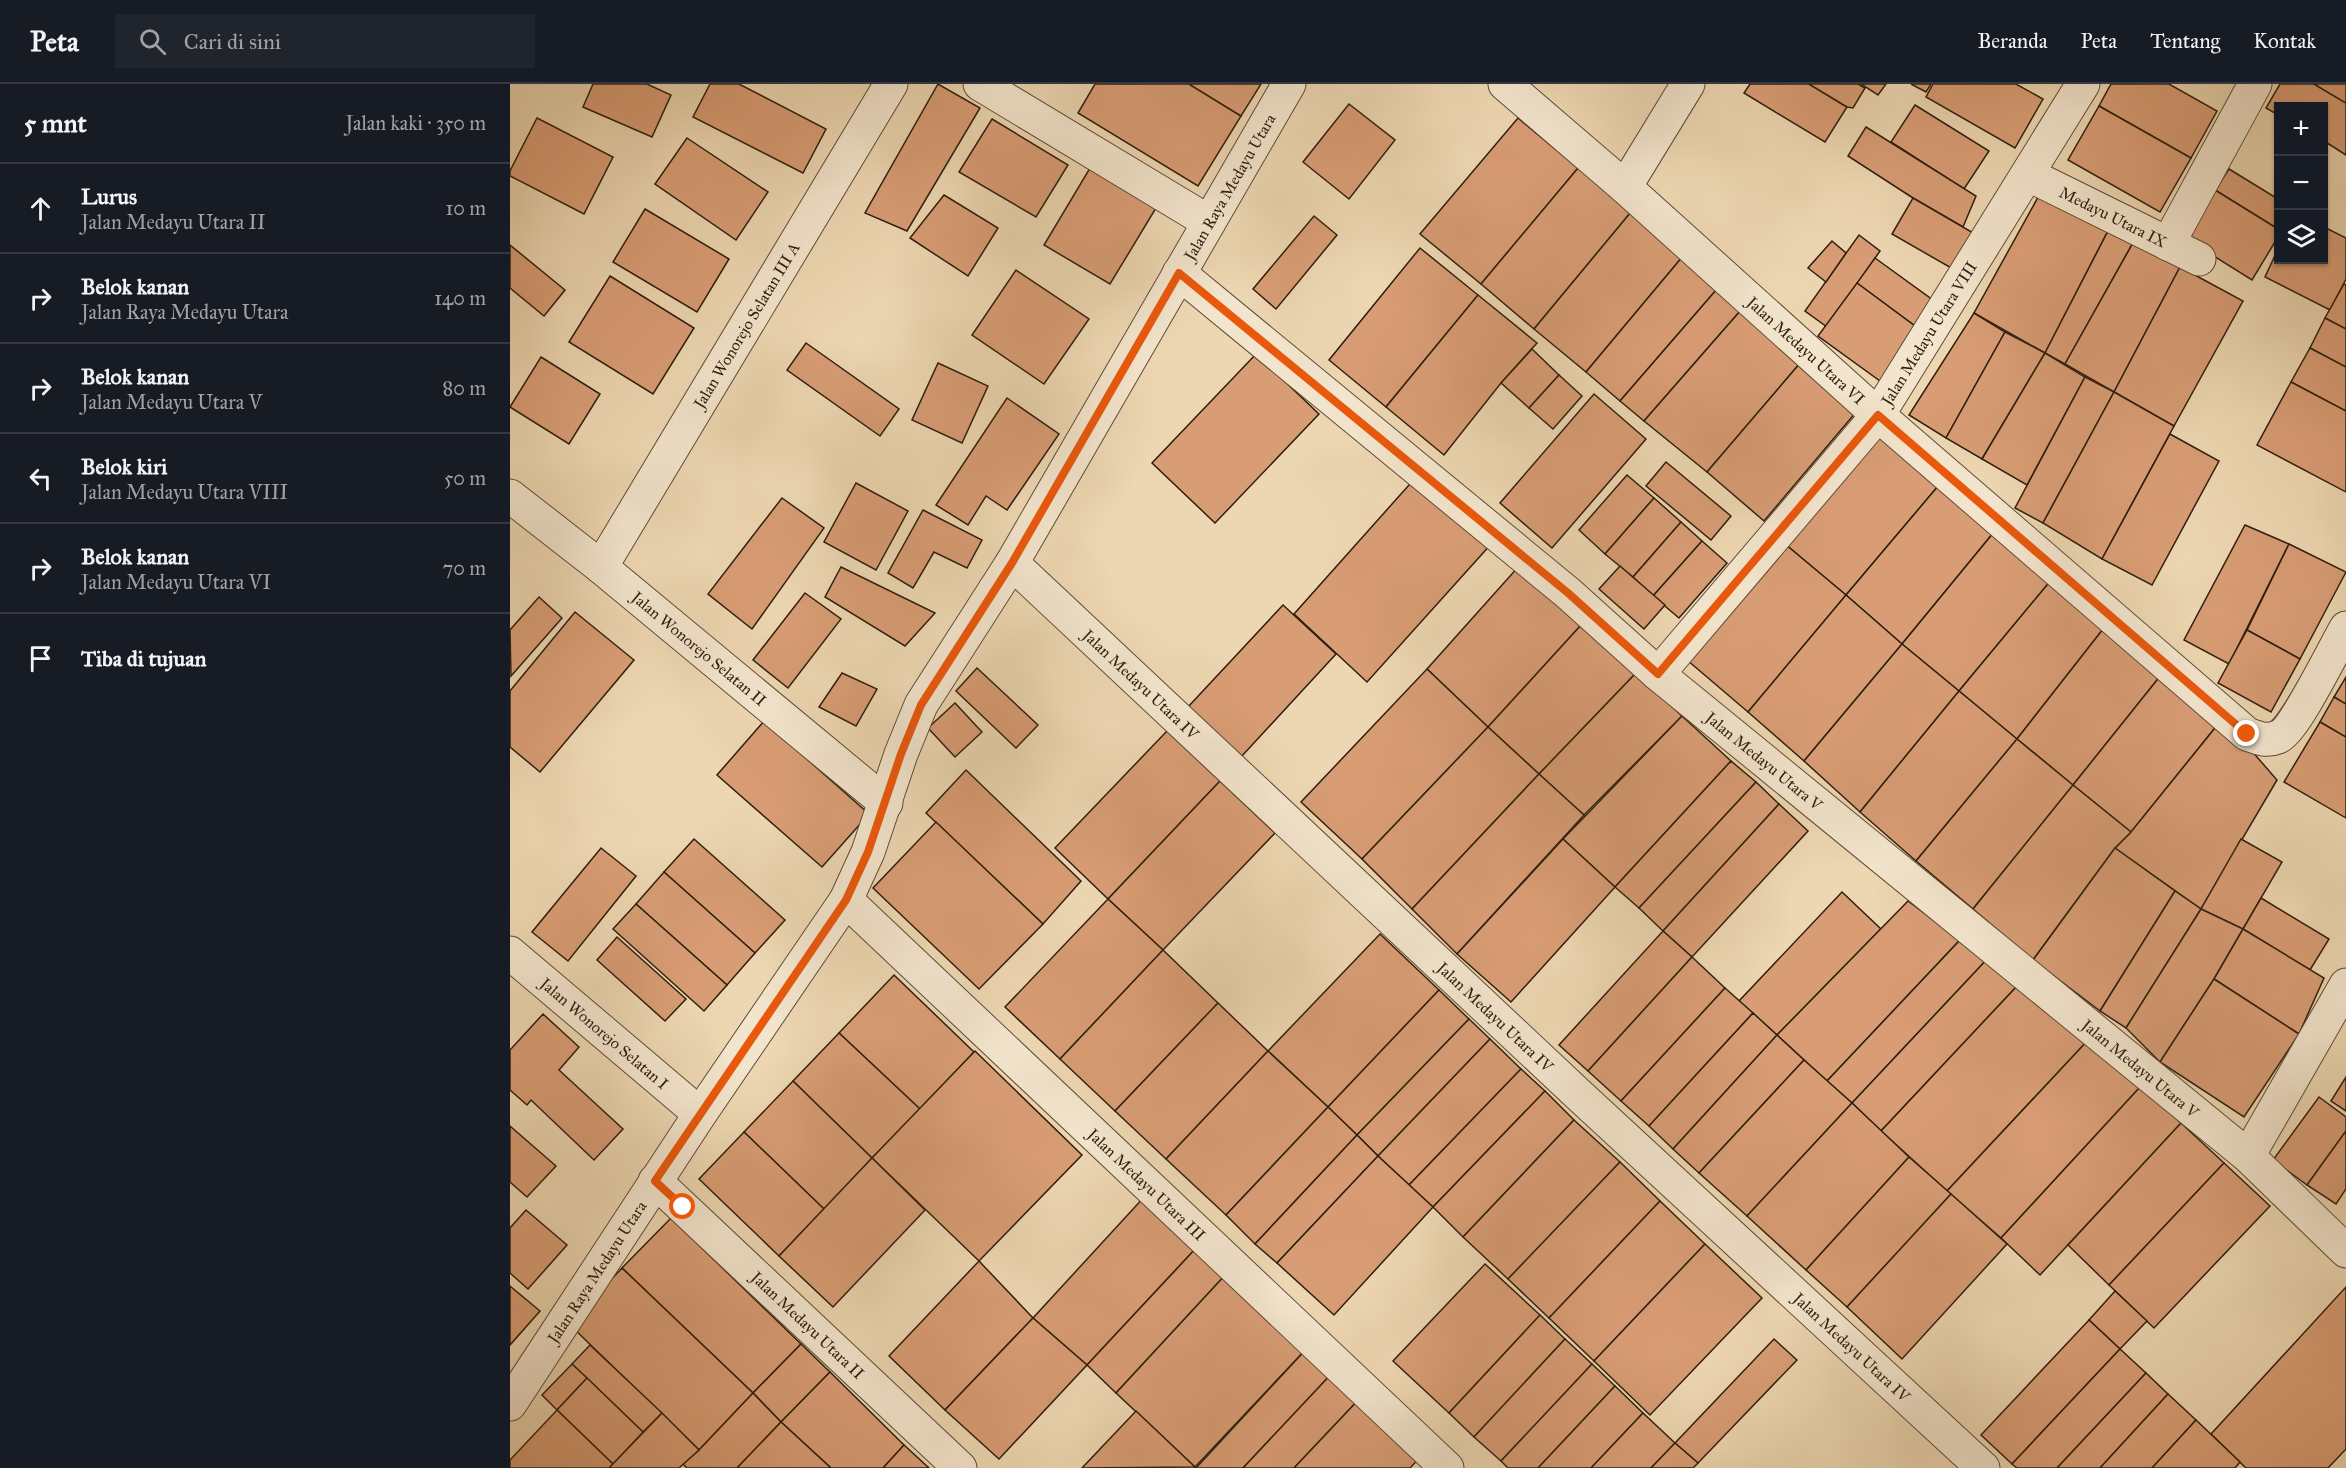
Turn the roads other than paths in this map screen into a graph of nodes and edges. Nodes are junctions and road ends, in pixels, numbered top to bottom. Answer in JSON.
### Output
{"nodes":[{"id":1,"x":891,"y":84,"type":"edge"},
{"id":2,"x":980,"y":84,"type":"edge"},
{"id":3,"x":1289,"y":84,"type":"edge"},
{"id":4,"x":1505,"y":84,"type":"edge"},
{"id":5,"x":1688,"y":84,"type":"edge"},
{"id":6,"x":2083,"y":84,"type":"edge"},
{"id":7,"x":2255,"y":84,"type":"edge"},
{"id":8,"x":2029,"y":175,"type":"junction"},
{"id":9,"x":1625,"y":188,"type":"junction"},
{"id":10,"x":1209,"y":222,"type":"junction"},
{"id":11,"x":2168,"y":244,"type":"junction"},
{"id":12,"x":2199,"y":260,"type":"dead end"},
{"id":13,"x":1179,"y":273,"type":"junction"},
{"id":14,"x":1878,"y":415,"type":"junction"},
{"id":15,"x":510,"y":496,"type":"edge"},
{"id":16,"x":1012,"y":563,"type":"junction"},
{"id":17,"x":601,"y":567,"type":"junction"},
{"id":18,"x":2346,"y":628,"type":"edge"},
{"id":19,"x":1658,"y":674,"type":"junction"},
{"id":20,"x":886,"y":803,"type":"junction"},
{"id":21,"x":846,"y":900,"type":"junction"},
{"id":22,"x":510,"y":953,"type":"edge"},
{"id":23,"x":2346,"y":985,"type":"edge"},
{"id":24,"x":700,"y":1114,"type":"junction"},
{"id":25,"x":2247,"y":1156,"type":"junction"},
{"id":26,"x":655,"y":1181,"type":"junction"},
{"id":27,"x":2346,"y":1251,"type":"edge"},
{"id":28,"x":510,"y":1404,"type":"edge"},
{"id":29,"x":960,"y":1468,"type":"edge"},
{"id":30,"x":1447,"y":1468,"type":"edge"},
{"id":31,"x":1983,"y":1468,"type":"edge"}],
"edges":[{"from":1,"to":17,"type":"street","name":"Jalan Wonorejo Selatan III A"},
{"from":2,"to":10,"type":"street"},
{"from":3,"to":10,"type":"street","name":"Jalan Raya Medayu Utara"},
{"from":4,"to":9,"type":"street","name":"Jalan Medayu Utara VI"},
{"from":5,"to":9,"type":"street"},
{"from":6,"to":8,"type":"street","name":"Jalan Medayu Utara VIII"},
{"from":7,"to":11,"type":"street"},
{"from":8,"to":11,"type":"street","name":"Medayu Utara IX"},
{"from":8,"to":14,"type":"street","name":"Jalan Medayu Utara VIII"},
{"from":9,"to":14,"type":"street","name":"Jalan Medayu Utara VI"},
{"from":10,"to":13,"type":"street","name":"Jalan Raya Medayu Utara"},
{"from":11,"to":12,"type":"street","name":"Medayu Utara IX"},
{"from":13,"to":16,"type":"street","name":"Jalan Raya Medayu Utara"},
{"from":13,"to":19,"type":"street","name":"Jalan Medayu Utara V"},
{"from":14,"to":18,"type":"street","name":"Jalan Medayu Utara VI"},
{"from":14,"to":19,"type":"street","name":"Jalan Medayu Utara VIII"},
{"from":15,"to":17,"type":"street","name":"Jalan Wonorejo Selatan II"},
{"from":16,"to":20,"type":"street","name":"Jalan Raya Medayu Utara"},
{"from":16,"to":31,"type":"street","name":"Jalan Medayu Utara IV"},
{"from":17,"to":20,"type":"street","name":"Jalan Wonorejo Selatan II"},
{"from":19,"to":25,"type":"street","name":"Jalan Medayu Utara V"},
{"from":20,"to":21,"type":"street","name":"Jalan Raya Medayu Utara"},
{"from":21,"to":24,"type":"street","name":"Jalan Raya Medayu Utara"},
{"from":21,"to":30,"type":"street","name":"Jalan Medayu Utara III"},
{"from":22,"to":24,"type":"street","name":"Jalan Wonorejo Selatan I"},
{"from":23,"to":25,"type":"street"},
{"from":24,"to":26,"type":"street","name":"Jalan Raya Medayu Utara"},
{"from":25,"to":27,"type":"street","name":"Jalan Medayu Utara V"},
{"from":26,"to":28,"type":"street","name":"Jalan Raya Medayu Utara"},
{"from":26,"to":29,"type":"street","name":"Jalan Medayu Utara II"}]}
